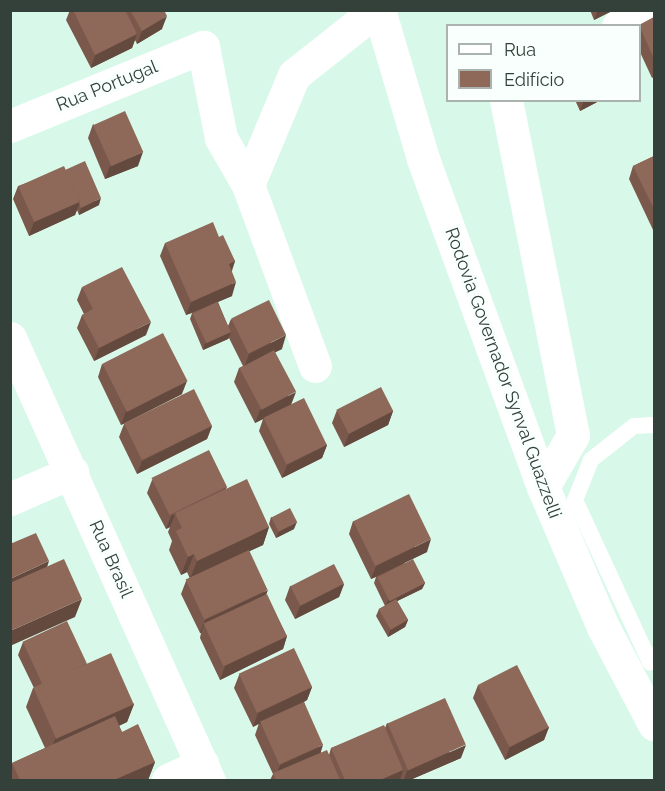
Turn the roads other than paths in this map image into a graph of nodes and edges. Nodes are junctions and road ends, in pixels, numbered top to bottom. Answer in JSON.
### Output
{"nodes":[{"id":1,"x":378,"y":10,"type":"edge"},
{"id":2,"x":654,"y":11,"type":"edge"},
{"id":3,"x":623,"y":24,"type":"edge"},
{"id":4,"x":506,"y":102,"type":"edge"},
{"id":5,"x":10,"y":126,"type":"edge"},
{"id":6,"x":248,"y":185,"type":"junction"},
{"id":7,"x":10,"y":338,"type":"edge"},
{"id":8,"x":315,"y":366,"type":"dead end"},
{"id":9,"x":654,"y":425,"type":"edge"},
{"id":10,"x":72,"y":472,"type":"junction"},
{"id":11,"x":543,"y":487,"type":"junction"},
{"id":12,"x":10,"y":499,"type":"edge"},
{"id":13,"x":654,"y":655,"type":"edge"},
{"id":14,"x":654,"y":724,"type":"edge"},
{"id":15,"x":206,"y":772,"type":"edge"},
{"id":16,"x":168,"y":780,"type":"edge"}],
"edges":[{"from":1,"to":6,"type":"street"},
{"from":1,"to":11,"type":"street","name":"Rodovia Governador Synval Guazzelli"},
{"from":2,"to":3,"type":"street"},
{"from":4,"to":11,"type":"street"},
{"from":5,"to":6,"type":"street","name":"Rua Portugal"},
{"from":6,"to":8,"type":"street"},
{"from":7,"to":10,"type":"street","name":"Rua Brasil"},
{"from":9,"to":13,"type":"lane"},
{"from":10,"to":12,"type":"street"},
{"from":10,"to":15,"type":"street","name":"Rua Brasil"},
{"from":11,"to":14,"type":"street","name":"Rodovia Governador Synval Guazzelli"},
{"from":15,"to":16,"type":"street"}]}
